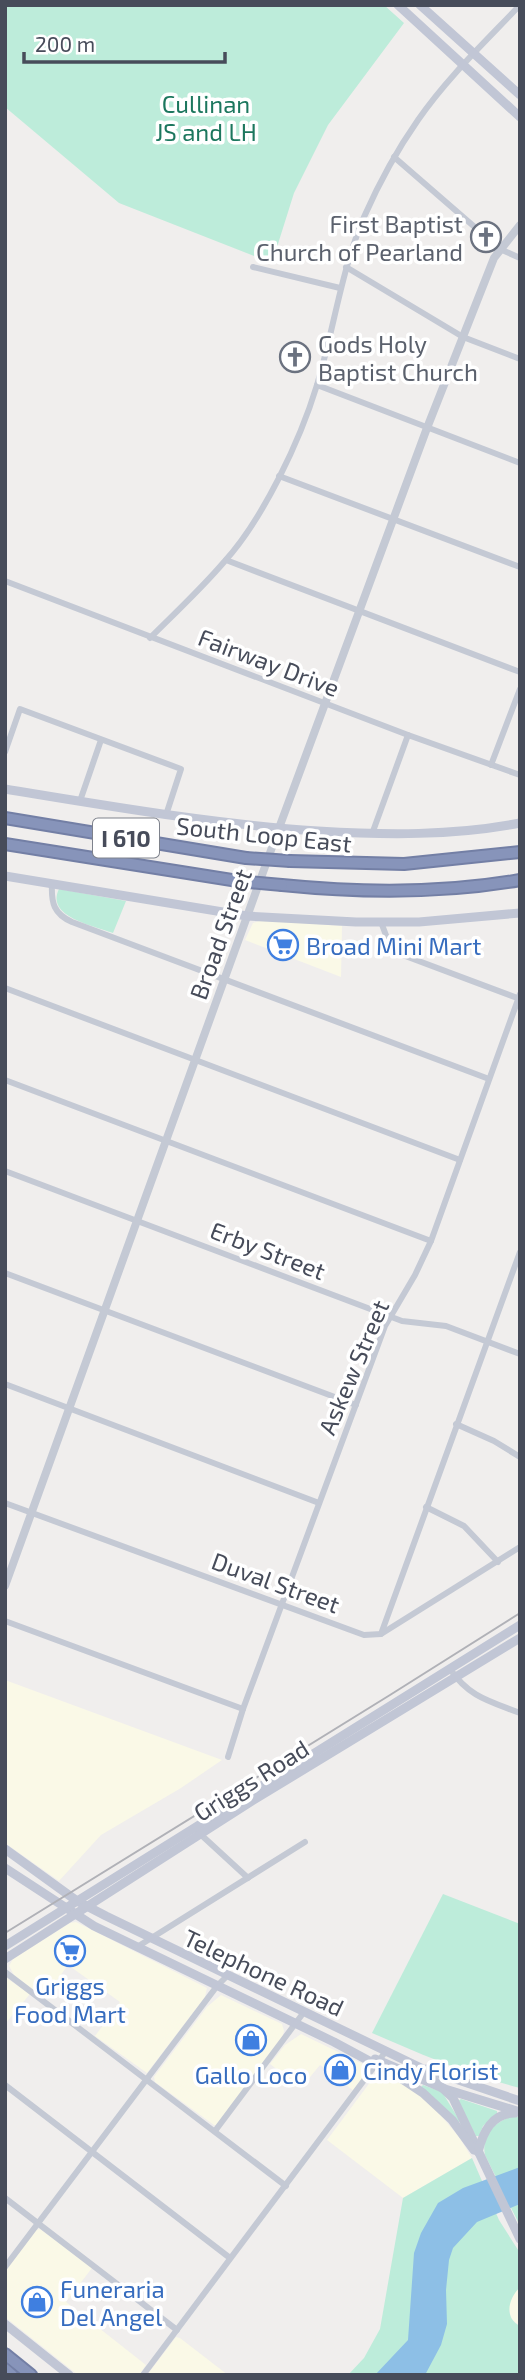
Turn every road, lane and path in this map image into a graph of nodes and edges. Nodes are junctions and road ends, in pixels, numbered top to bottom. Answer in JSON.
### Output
{"nodes":[{"id":1,"x":398,"y":5,"type":"edge"},
{"id":2,"x":418,"y":5,"type":"edge"},
{"id":3,"x":520,"y":5,"type":"edge"},
{"id":4,"x":408,"y":15,"type":"junction"},
{"id":5,"x":474,"y":54,"type":"junction"},
{"id":6,"x":464,"y":65,"type":"junction"},
{"id":7,"x":520,"y":95,"type":"edge"},
{"id":8,"x":520,"y":117,"type":"edge"},
{"id":9,"x":394,"y":158,"type":"junction"},
{"id":10,"x":520,"y":225,"type":"edge"},
{"id":11,"x":500,"y":249,"type":"junction"},
{"id":12,"x":520,"y":258,"type":"edge"},
{"id":13,"x":253,"y":267,"type":"dead end"},
{"id":14,"x":346,"y":267,"type":"junction"},
{"id":15,"x":341,"y":288,"type":"junction"},
{"id":16,"x":463,"y":337,"type":"junction"},
{"id":17,"x":520,"y":359,"type":"edge"},
{"id":18,"x":317,"y":385,"type":"junction"},
{"id":19,"x":427,"y":428,"type":"junction"},
{"id":20,"x":520,"y":463,"type":"edge"},
{"id":21,"x":279,"y":476,"type":"junction"},
{"id":22,"x":393,"y":520,"type":"junction"},
{"id":23,"x":226,"y":560,"type":"junction"},
{"id":24,"x":520,"y":567,"type":"edge"},
{"id":25,"x":5,"y":582,"type":"edge"},
{"id":26,"x":359,"y":612,"type":"junction"},
{"id":27,"x":150,"y":638,"type":"junction"},
{"id":28,"x":520,"y":672,"type":"edge"},
{"id":29,"x":520,"y":689,"type":"edge"},
{"id":30,"x":324,"y":703,"type":"junction"},
{"id":31,"x":408,"y":735,"type":"junction"},
{"id":32,"x":101,"y":740,"type":"junction"},
{"id":33,"x":5,"y":752,"type":"edge"},
{"id":34,"x":491,"y":765,"type":"junction"},
{"id":35,"x":520,"y":775,"type":"edge"},
{"id":36,"x":5,"y":789,"type":"edge"},
{"id":37,"x":80,"y":802,"type":"junction"},
{"id":38,"x":166,"y":815,"type":"junction"},
{"id":39,"x":5,"y":818,"type":"edge"},
{"id":40,"x":520,"y":823,"type":"edge"},
{"id":41,"x":279,"y":828,"type":"junction"},
{"id":42,"x":372,"y":834,"type":"junction"},
{"id":43,"x":5,"y":844,"type":"edge"},
{"id":44,"x":520,"y":852,"type":"edge"},
{"id":45,"x":5,"y":876,"type":"edge"},
{"id":46,"x":520,"y":880,"type":"edge"},
{"id":47,"x":51,"y":884,"type":"junction"},
{"id":48,"x":520,"y":913,"type":"edge"},
{"id":49,"x":247,"y":916,"type":"junction"},
{"id":50,"x":381,"y":922,"type":"junction"},
{"id":51,"x":225,"y":980,"type":"junction"},
{"id":52,"x":5,"y":988,"type":"edge"},
{"id":53,"x":519,"y":997,"type":"edge"},
{"id":54,"x":195,"y":1059,"type":"junction"},
{"id":55,"x":489,"y":1079,"type":"junction"},
{"id":56,"x":5,"y":1080,"type":"edge"},
{"id":57,"x":166,"y":1142,"type":"junction"},
{"id":58,"x":460,"y":1160,"type":"junction"},
{"id":59,"x":5,"y":1171,"type":"edge"},
{"id":60,"x":138,"y":1222,"type":"junction"},
{"id":61,"x":431,"y":1241,"type":"junction"},
{"id":62,"x":520,"y":1252,"type":"edge"},
{"id":63,"x":5,"y":1273,"type":"edge"},
{"id":64,"x":104,"y":1311,"type":"junction"},
{"id":65,"x":391,"y":1317,"type":"junction"},
{"id":66,"x":487,"y":1341,"type":"junction"},
{"id":67,"x":520,"y":1354,"type":"edge"},
{"id":68,"x":5,"y":1384,"type":"edge"},
{"id":69,"x":356,"y":1405,"type":"junction"},
{"id":70,"x":70,"y":1409,"type":"junction"},
{"id":71,"x":456,"y":1424,"type":"junction"},
{"id":72,"x":520,"y":1457,"type":"edge"},
{"id":73,"x":5,"y":1503,"type":"edge"},
{"id":74,"x":319,"y":1503,"type":"junction"},
{"id":75,"x":426,"y":1507,"type":"junction"},
{"id":76,"x":31,"y":1512,"type":"junction"},
{"id":77,"x":520,"y":1547,"type":"edge"},
{"id":78,"x":498,"y":1562,"type":"junction"},
{"id":79,"x":5,"y":1586,"type":"edge"},
{"id":80,"x":282,"y":1605,"type":"junction"},
{"id":81,"x":5,"y":1620,"type":"edge"},
{"id":82,"x":520,"y":1625,"type":"edge"},
{"id":83,"x":381,"y":1634,"type":"junction"},
{"id":84,"x":520,"y":1638,"type":"edge"},
{"id":85,"x":453,"y":1673,"type":"junction"},
{"id":86,"x":243,"y":1709,"type":"junction"},
{"id":87,"x":520,"y":1713,"type":"edge"},
{"id":88,"x":228,"y":1757,"type":"dead end"},
{"id":89,"x":197,"y":1831,"type":"junction"},
{"id":90,"x":304,"y":1842,"type":"dead end"},
{"id":91,"x":5,"y":1849,"type":"edge"},
{"id":92,"x":5,"y":1868,"type":"edge"},
{"id":93,"x":248,"y":1878,"type":"junction"},
{"id":94,"x":77,"y":1900,"type":"junction"},
{"id":95,"x":88,"y":1906,"type":"junction"},
{"id":96,"x":65,"y":1909,"type":"junction"},
{"id":97,"x":75,"y":1915,"type":"junction"},
{"id":98,"x":151,"y":1939,"type":"junction"},
{"id":99,"x":5,"y":1946,"type":"edge"},
{"id":100,"x":137,"y":1947,"type":"junction"},
{"id":101,"x":5,"y":1959,"type":"edge"},
{"id":102,"x":5,"y":1972,"type":"edge"},
{"id":103,"x":227,"y":1976,"type":"junction"},
{"id":104,"x":217,"y":1986,"type":"junction"},
{"id":105,"x":304,"y":2012,"type":"junction"},
{"id":106,"x":295,"y":2025,"type":"junction"},
{"id":107,"x":386,"y":2051,"type":"junction"},
{"id":108,"x":377,"y":2064,"type":"junction"},
{"id":109,"x":421,"y":2068,"type":"junction"},
{"id":110,"x":147,"y":2078,"type":"junction"},
{"id":111,"x":5,"y":2085,"type":"edge"},
{"id":112,"x":445,"y":2089,"type":"junction"},
{"id":113,"x":520,"y":2101,"type":"edge"},
{"id":114,"x":520,"y":2113,"type":"edge"},
{"id":115,"x":215,"y":2131,"type":"junction"},
{"id":116,"x":93,"y":2151,"type":"junction"},
{"id":117,"x":478,"y":2154,"type":"junction"},
{"id":118,"x":286,"y":2186,"type":"junction"},
{"id":119,"x":5,"y":2198,"type":"edge"},
{"id":120,"x":38,"y":2223,"type":"junction"},
{"id":121,"x":520,"y":2239,"type":"edge"},
{"id":122,"x":230,"y":2258,"type":"junction"},
{"id":123,"x":5,"y":2267,"type":"edge"},
{"id":124,"x":5,"y":2324,"type":"edge"},
{"id":125,"x":177,"y":2330,"type":"junction"},
{"id":126,"x":5,"y":2354,"type":"edge"},
{"id":127,"x":5,"y":2369,"type":"edge"},
{"id":128,"x":26,"y":2371,"type":"edge"},
{"id":129,"x":12,"y":2375,"type":"edge"},
{"id":130,"x":43,"y":2375,"type":"edge"},
{"id":131,"x":69,"y":2375,"type":"edge"},
{"id":132,"x":143,"y":2375,"type":"edge"}],
"edges":[{"from":1,"to":4,"type":"main road"},
{"from":2,"to":4,"type":"main road"},
{"from":2,"to":5,"type":"main road"},
{"from":3,"to":5,"type":"street"},
{"from":4,"to":6,"type":"main road"},
{"from":5,"to":6,"type":"street"},
{"from":5,"to":7,"type":"main road"},
{"from":6,"to":8,"type":"main road"},
{"from":6,"to":9,"type":"street"},
{"from":9,"to":11,"type":"street"},
{"from":9,"to":14,"type":"street"},
{"from":10,"to":11,"type":"street","name":"Broad Street"},
{"from":11,"to":12,"type":"street"},
{"from":11,"to":16,"type":"street","name":"Broad Street"},
{"from":13,"to":15,"type":"street"},
{"from":14,"to":15,"type":"street"},
{"from":14,"to":16,"type":"street"},
{"from":15,"to":18,"type":"street"},
{"from":16,"to":17,"type":"street"},
{"from":16,"to":19,"type":"street","name":"Broad Street"},
{"from":18,"to":19,"type":"street"},
{"from":18,"to":21,"type":"street"},
{"from":19,"to":20,"type":"street"},
{"from":19,"to":22,"type":"street","name":"Broad Street"},
{"from":21,"to":22,"type":"street"},
{"from":21,"to":23,"type":"street"},
{"from":22,"to":24,"type":"street"},
{"from":22,"to":26,"type":"street","name":"Broad Street"},
{"from":23,"to":26,"type":"street"},
{"from":23,"to":27,"type":"street"},
{"from":25,"to":27,"type":"street","name":"Fairway Drive"},
{"from":26,"to":28,"type":"street"},
{"from":26,"to":30,"type":"street","name":"Broad Street"},
{"from":27,"to":30,"type":"street","name":"Fairway Drive"},
{"from":29,"to":34,"type":"street"},
{"from":30,"to":31,"type":"street","name":"Fairway Drive"},
{"from":30,"to":41,"type":"street","name":"Broad Street"},
{"from":31,"to":34,"type":"street","name":"Fairway Drive"},
{"from":31,"to":42,"type":"street"},
{"from":32,"to":33,"type":"street"},
{"from":32,"to":37,"type":"street"},
{"from":32,"to":38,"type":"street"},
{"from":34,"to":35,"type":"street","name":"Fairway Drive"},
{"from":36,"to":37,"type":"main road"},
{"from":37,"to":38,"type":"main road"},
{"from":38,"to":41,"type":"main road"},
{"from":39,"to":44,"type":"highway","name":"South Loop East","number":"I 610","bridge":true},
{"from":40,"to":42,"type":"main road"},
{"from":41,"to":42,"type":"main road"},
{"from":41,"to":49,"type":"street","name":"Broad Street"},
{"from":43,"to":46,"type":"highway","name":"South Loop East","number":"I 610","bridge":true},
{"from":45,"to":47,"type":"main road"},
{"from":47,"to":49,"type":"main road"},
{"from":47,"to":51,"type":"street"},
{"from":48,"to":50,"type":"main road"},
{"from":49,"to":50,"type":"main road"},
{"from":49,"to":51,"type":"street","name":"Broad Street"},
{"from":50,"to":53,"type":"street"},
{"from":51,"to":54,"type":"street","name":"Broad Street"},
{"from":51,"to":55,"type":"street"},
{"from":52,"to":54,"type":"street"},
{"from":53,"to":55,"type":"street","name":"Askew Street"},
{"from":54,"to":57,"type":"street","name":"Broad Street"},
{"from":54,"to":58,"type":"street"},
{"from":55,"to":58,"type":"street","name":"Askew Street"},
{"from":56,"to":57,"type":"street"},
{"from":57,"to":60,"type":"street","name":"Broad Street"},
{"from":57,"to":61,"type":"street"},
{"from":58,"to":61,"type":"street","name":"Askew Street"},
{"from":59,"to":60,"type":"street","name":"Erby Street"},
{"from":60,"to":64,"type":"street","name":"Broad Street"},
{"from":60,"to":65,"type":"street","name":"Erby Street"},
{"from":61,"to":65,"type":"street","name":"Askew Street"},
{"from":62,"to":66,"type":"street"},
{"from":63,"to":64,"type":"street"},
{"from":64,"to":69,"type":"street"},
{"from":64,"to":70,"type":"street","name":"Broad Street"},
{"from":65,"to":66,"type":"street","name":"Erby Street"},
{"from":65,"to":69,"type":"street","name":"Askew Street"},
{"from":66,"to":67,"type":"street","name":"Erby Street"},
{"from":66,"to":71,"type":"street"},
{"from":68,"to":70,"type":"street"},
{"from":69,"to":74,"type":"street","name":"Askew Street"},
{"from":70,"to":74,"type":"street"},
{"from":70,"to":76,"type":"street","name":"Broad Street"},
{"from":71,"to":72,"type":"street"},
{"from":71,"to":75,"type":"street"},
{"from":73,"to":76,"type":"street","name":"Duval Street"},
{"from":74,"to":80,"type":"street","name":"Askew Street"},
{"from":75,"to":78,"type":"street"},
{"from":75,"to":83,"type":"street"},
{"from":76,"to":79,"type":"street","name":"Broad Street"},
{"from":76,"to":80,"type":"street","name":"Duval Street"},
{"from":77,"to":78,"type":"street"},
{"from":78,"to":83,"type":"street"},
{"from":80,"to":83,"type":"street","name":"Duval Street"},
{"from":80,"to":86,"type":"street","name":"Askew Street"},
{"from":81,"to":86,"type":"street"},
{"from":82,"to":85,"type":"main road","name":"Griggs Road"},
{"from":84,"to":85,"type":"main road","name":"Griggs Road"},
{"from":85,"to":87,"type":"street"},
{"from":85,"to":89,"type":"main road","name":"Griggs Road"},
{"from":86,"to":88,"type":"street","name":"Askew Street"},
{"from":89,"to":93,"type":"street"},
{"from":89,"to":94,"type":"main road","name":"Griggs Road"},
{"from":89,"to":95,"type":"main road","name":"Griggs Road"},
{"from":90,"to":93,"type":"street"},
{"from":91,"to":94,"type":"main road","name":"Telephone Road"},
{"from":92,"to":96,"type":"main road","name":"Telephone Road"},
{"from":93,"to":98,"type":"street"},
{"from":94,"to":95,"type":"main road","name":"Telephone Road"},
{"from":94,"to":96,"type":"main road","name":"Griggs Road"},
{"from":95,"to":97,"type":"main road","name":"Griggs Road"},
{"from":95,"to":98,"type":"main road","name":"Telephone Road"},
{"from":96,"to":97,"type":"main road","name":"Telephone Road"},
{"from":96,"to":99,"type":"main road","name":"Griggs Road"},
{"from":97,"to":100,"type":"main road","name":"Telephone Road"},
{"from":97,"to":101,"type":"main road","name":"Griggs Road"},
{"from":98,"to":100,"type":"street"},
{"from":98,"to":103,"type":"main road","name":"Telephone Road"},
{"from":100,"to":104,"type":"main road","name":"Telephone Road"},
{"from":102,"to":110,"type":"street"},
{"from":103,"to":104,"type":"street"},
{"from":103,"to":105,"type":"main road","name":"Telephone Road"},
{"from":104,"to":106,"type":"main road","name":"Telephone Road"},
{"from":104,"to":110,"type":"street"},
{"from":105,"to":106,"type":"street"},
{"from":105,"to":107,"type":"main road","name":"Telephone Road"},
{"from":106,"to":108,"type":"main road","name":"Telephone Road"},
{"from":106,"to":115,"type":"street"},
{"from":107,"to":108,"type":"street"},
{"from":107,"to":109,"type":"main road","name":"Telephone Road"},
{"from":108,"to":112,"type":"main road"},
{"from":108,"to":117,"type":"main road","name":"Telephone Road"},
{"from":108,"to":118,"type":"street"},
{"from":109,"to":112,"type":"main road","name":"Telephone Road"},
{"from":109,"to":113,"type":"main road"},
{"from":110,"to":115,"type":"street"},
{"from":110,"to":116,"type":"street"},
{"from":111,"to":116,"type":"street"},
{"from":112,"to":114,"type":"main road"},
{"from":112,"to":117,"type":"main road","name":"Telephone Road"},
{"from":114,"to":117,"type":"main road"},
{"from":115,"to":118,"type":"street"},
{"from":116,"to":120,"type":"street"},
{"from":116,"to":122,"type":"street"},
{"from":117,"to":121,"type":"main road","name":"Telephone Road"},
{"from":118,"to":122,"type":"street"},
{"from":119,"to":120,"type":"street"},
{"from":120,"to":123,"type":"street"},
{"from":120,"to":125,"type":"street"},
{"from":122,"to":125,"type":"street"},
{"from":124,"to":131,"type":"main road"},
{"from":125,"to":132,"type":"street"},
{"from":126,"to":128,"type":"highway"},
{"from":127,"to":129,"type":"highway"},
{"from":128,"to":130,"type":"highway"}]}
